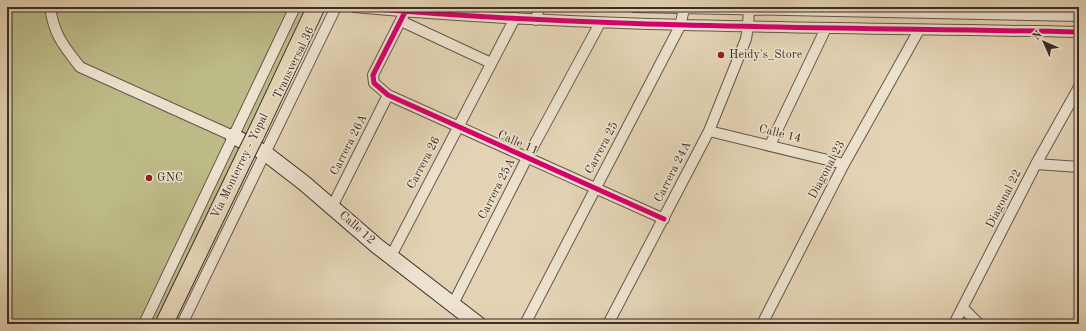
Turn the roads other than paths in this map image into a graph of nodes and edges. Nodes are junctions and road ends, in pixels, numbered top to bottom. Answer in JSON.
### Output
{"nodes":[{"id":1,"x":50,"y":7,"type":"edge"},
{"id":2,"x":295,"y":7,"type":"edge"},
{"id":3,"x":316,"y":7,"type":"edge"},
{"id":4,"x":336,"y":7,"type":"edge"},
{"id":5,"x":354,"y":7,"type":"edge"},
{"id":6,"x":539,"y":7,"type":"edge"},
{"id":7,"x":634,"y":7,"type":"edge"},
{"id":8,"x":706,"y":8,"type":"edge"},
{"id":9,"x":719,"y":8,"type":"edge"},
{"id":10,"x":684,"y":9,"type":"junction"},
{"id":11,"x":749,"y":10,"type":"junction"},
{"id":12,"x":988,"y":10,"type":"edge"},
{"id":13,"x":403,"y":16,"type":"junction"},
{"id":14,"x":1079,"y":16,"type":"edge"},
{"id":15,"x":516,"y":18,"type":"junction"},
{"id":16,"x":536,"y":20,"type":"junction"},
{"id":17,"x":600,"y":23,"type":"junction"},
{"id":18,"x":680,"y":26,"type":"junction"},
{"id":19,"x":748,"y":26,"type":"junction"},
{"id":20,"x":826,"y":28,"type":"junction"},
{"id":21,"x":919,"y":30,"type":"junction"},
{"id":22,"x":1079,"y":32,"type":"edge"},
{"id":23,"x":491,"y":63,"type":"junction"},
{"id":24,"x":1079,"y":87,"type":"edge"},
{"id":25,"x":388,"y":95,"type":"junction"},
{"id":26,"x":458,"y":127,"type":"junction"},
{"id":27,"x":709,"y":131,"type":"junction"},
{"id":28,"x":233,"y":136,"type":"junction"},
{"id":29,"x":770,"y":145,"type":"junction"},
{"id":30,"x":265,"y":153,"type":"junction"},
{"id":31,"x":527,"y":158,"type":"junction"},
{"id":32,"x":844,"y":164,"type":"junction"},
{"id":33,"x":1036,"y":164,"type":"junction"},
{"id":34,"x":1079,"y":167,"type":"edge"},
{"id":35,"x":595,"y":188,"type":"junction"},
{"id":36,"x":332,"y":207,"type":"junction"},
{"id":37,"x":664,"y":219,"type":"junction"},
{"id":38,"x":390,"y":256,"type":"junction"},
{"id":39,"x":453,"y":304,"type":"junction"},
{"id":40,"x":963,"y":308,"type":"junction"},
{"id":41,"x":144,"y":324,"type":"edge"},
{"id":42,"x":164,"y":324,"type":"edge"},
{"id":43,"x":182,"y":324,"type":"edge"},
{"id":44,"x":478,"y":324,"type":"edge"},
{"id":45,"x":525,"y":324,"type":"edge"},
{"id":46,"x":608,"y":324,"type":"edge"},
{"id":47,"x":762,"y":324,"type":"edge"},
{"id":48,"x":954,"y":324,"type":"edge"},
{"id":49,"x":979,"y":324,"type":"edge"}],
"edges":[{"from":1,"to":28,"type":"street"},
{"from":2,"to":28,"type":"street","name":"Transversal 36"},
{"from":3,"to":42,"type":"highway","name":"Vía Monterrey - Yopal","bridge":true},
{"from":4,"to":30,"type":"street","name":"Transversal 36"},
{"from":5,"to":13,"type":"street"},
{"from":6,"to":16,"type":"street"},
{"from":7,"to":10,"type":"street"},
{"from":8,"to":9,"type":"street"},
{"from":8,"to":10,"type":"street"},
{"from":9,"to":11,"type":"street"},
{"from":10,"to":18,"type":"street","name":"Carrera 25"},
{"from":11,"to":12,"type":"street"},
{"from":11,"to":19,"type":"street","name":"Carrera 24A"},
{"from":12,"to":14,"type":"street"},
{"from":13,"to":15,"type":"street"},
{"from":13,"to":23,"type":"street"},
{"from":13,"to":25,"type":"street","name":"Calle 11"},
{"from":15,"to":16,"type":"street"},
{"from":15,"to":23,"type":"street","name":"Carrera 26"},
{"from":16,"to":17,"type":"street"},
{"from":17,"to":18,"type":"street"},
{"from":17,"to":31,"type":"street","name":"Carrera 25A"},
{"from":18,"to":19,"type":"street"},
{"from":18,"to":35,"type":"street","name":"Carrera 25"},
{"from":19,"to":20,"type":"street"},
{"from":19,"to":27,"type":"street","name":"Carrera 24A"},
{"from":20,"to":21,"type":"street"},
{"from":20,"to":29,"type":"street"},
{"from":21,"to":22,"type":"street"},
{"from":21,"to":32,"type":"street","name":"Diagonal 23"},
{"from":23,"to":26,"type":"street","name":"Carrera 26"},
{"from":24,"to":33,"type":"street","name":"Diagonal 22"},
{"from":25,"to":26,"type":"street","name":"Calle 11"},
{"from":25,"to":36,"type":"street","name":"Carrera 26A"},
{"from":26,"to":31,"type":"street","name":"Calle 11"},
{"from":26,"to":38,"type":"street","name":"Carrera 26"},
{"from":27,"to":29,"type":"street","name":"Calle 14"},
{"from":27,"to":37,"type":"street","name":"Carrera 24A"},
{"from":28,"to":30,"type":"main road","name":"Calle 12"},
{"from":28,"to":41,"type":"street","name":"Transversal 36"},
{"from":29,"to":32,"type":"street","name":"Calle 14"},
{"from":30,"to":36,"type":"main road","name":"Calle 12"},
{"from":30,"to":43,"type":"street","name":"Transversal 36"},
{"from":31,"to":35,"type":"street","name":"Calle 11"},
{"from":31,"to":39,"type":"street","name":"Carrera 25A"},
{"from":32,"to":47,"type":"street","name":"Diagonal 23"},
{"from":33,"to":34,"type":"street"},
{"from":33,"to":40,"type":"street","name":"Diagonal 22"},
{"from":35,"to":37,"type":"street","name":"Calle 11"},
{"from":35,"to":45,"type":"street","name":"Carrera 25"},
{"from":36,"to":38,"type":"main road","name":"Calle 12"},
{"from":37,"to":46,"type":"street","name":"Carrera 24A"},
{"from":38,"to":39,"type":"main road","name":"Calle 12"},
{"from":39,"to":44,"type":"main road","name":"Calle 12"},
{"from":40,"to":48,"type":"street","name":"Diagonal 22"},
{"from":40,"to":49,"type":"street"}]}
